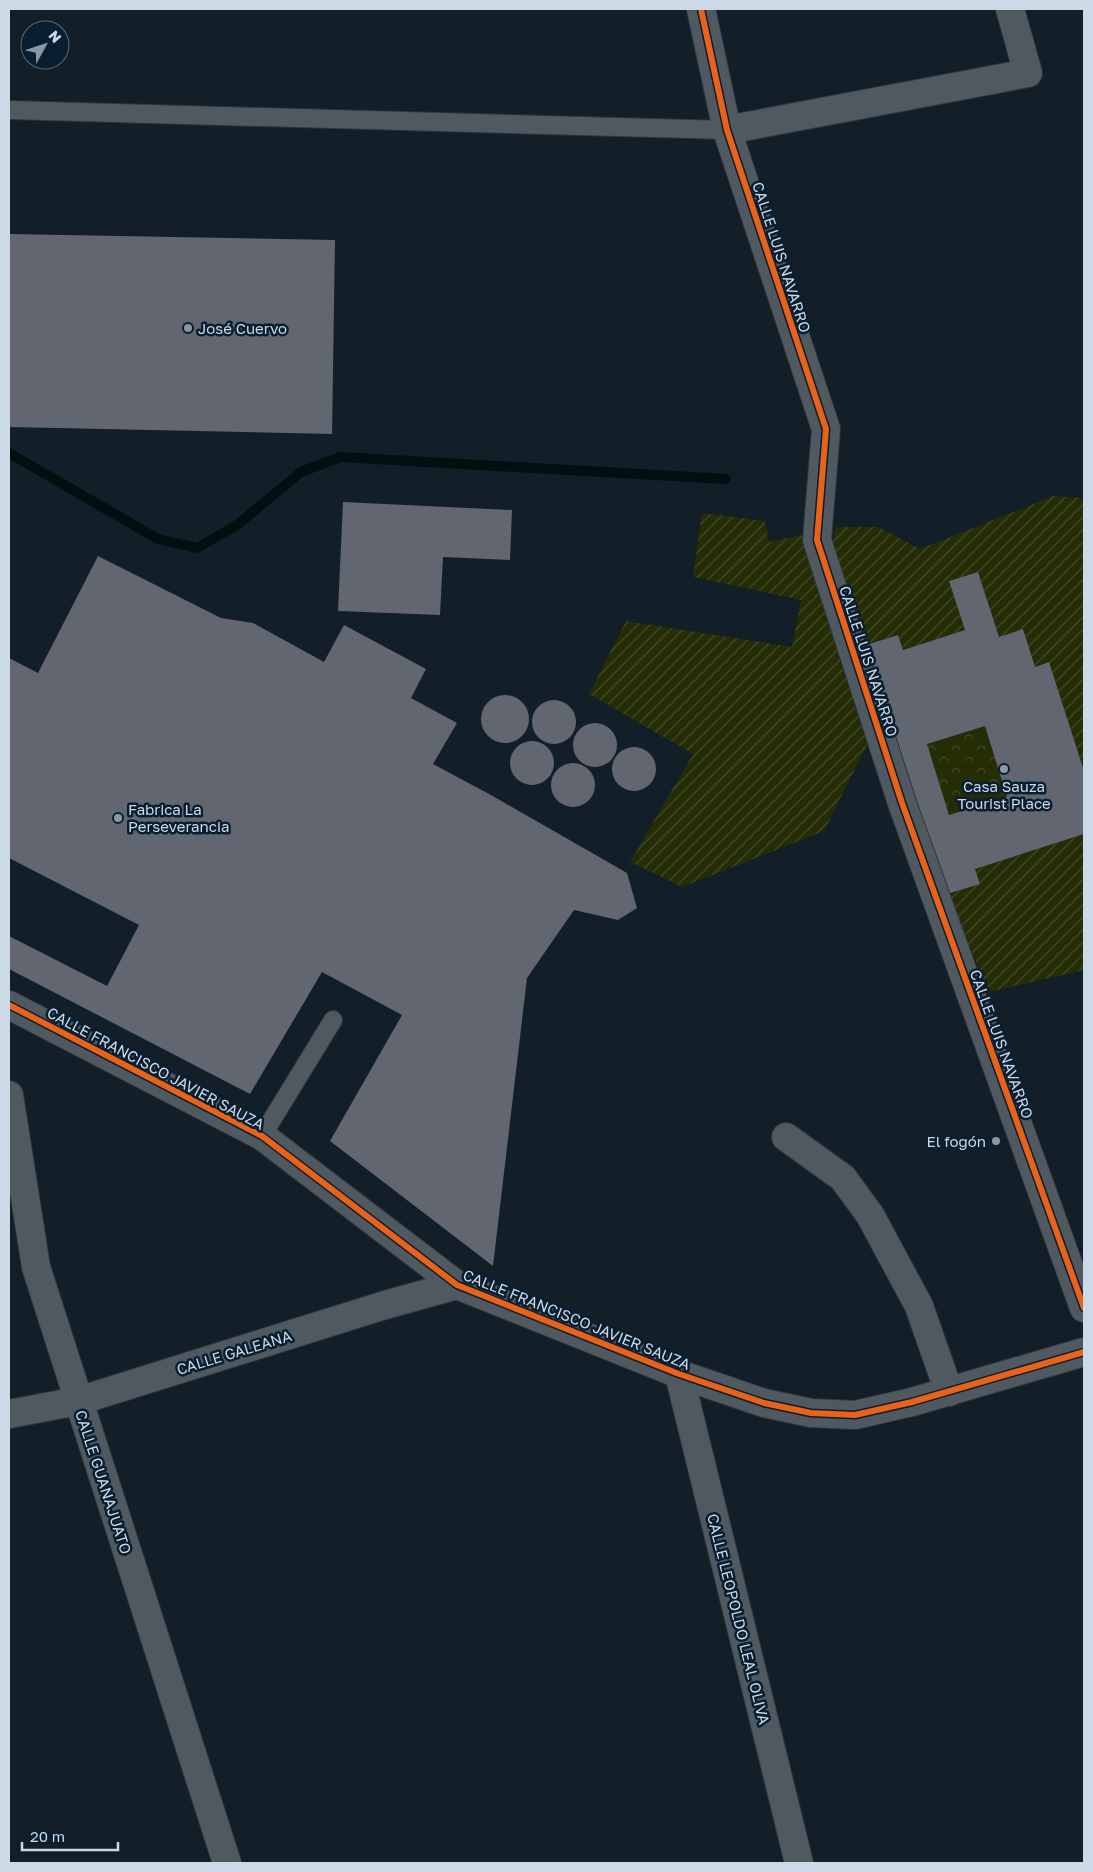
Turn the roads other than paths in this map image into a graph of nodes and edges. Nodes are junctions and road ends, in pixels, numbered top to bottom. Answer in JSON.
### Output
{"nodes":[{"id":1,"x":701,"y":9,"type":"edge"},
{"id":2,"x":1010,"y":9,"type":"edge"},
{"id":3,"x":9,"y":110,"type":"edge"},
{"id":4,"x":727,"y":130,"type":"junction"},
{"id":5,"x":9,"y":1005,"type":"edge"},
{"id":6,"x":333,"y":1020,"type":"dead end"},
{"id":7,"x":9,"y":1094,"type":"edge"},
{"id":8,"x":262,"y":1136,"type":"junction"},
{"id":9,"x":786,"y":1137,"type":"dead end"},
{"id":10,"x":458,"y":1285,"type":"junction"},
{"id":11,"x":1084,"y":1308,"type":"edge"},
{"id":12,"x":1084,"y":1352,"type":"edge"},
{"id":13,"x":679,"y":1374,"type":"junction"},
{"id":14,"x":949,"y":1392,"type":"junction"},
{"id":15,"x":78,"y":1401,"type":"junction"},
{"id":16,"x":9,"y":1414,"type":"edge"},
{"id":17,"x":227,"y":1863,"type":"edge"},
{"id":18,"x":800,"y":1863,"type":"edge"}],
"edges":[{"from":1,"to":4,"type":"street","name":"CALLE LUIS NAVARRO"},
{"from":2,"to":4,"type":"street"},
{"from":3,"to":4,"type":"lane"},
{"from":4,"to":11,"type":"street","name":"CALLE LUIS NAVARRO"},
{"from":5,"to":8,"type":"street","name":"CALLE FRANCISCO JAVIER SAUZA"},
{"from":6,"to":8,"type":"lane"},
{"from":7,"to":15,"type":"street","name":"CALLE GUANAJUATO"},
{"from":8,"to":10,"type":"street","name":"CALLE FRANCISCO JAVIER SAUZA"},
{"from":9,"to":14,"type":"street"},
{"from":10,"to":13,"type":"street","name":"CALLE FRANCISCO JAVIER SAUZA"},
{"from":10,"to":15,"type":"street","name":"CALLE GALEANA"},
{"from":12,"to":14,"type":"street","name":"CALLE FRANCISCO JAVIER SAUZA"},
{"from":13,"to":14,"type":"street","name":"CALLE FRANCISCO JAVIER SAUZA"},
{"from":13,"to":18,"type":"street","name":"CALLE LEOPOLDO LEAL OLIVA"},
{"from":15,"to":16,"type":"street","name":"CALLE GALEANA"},
{"from":15,"to":17,"type":"street","name":"CALLE GUANAJUATO"}]}
